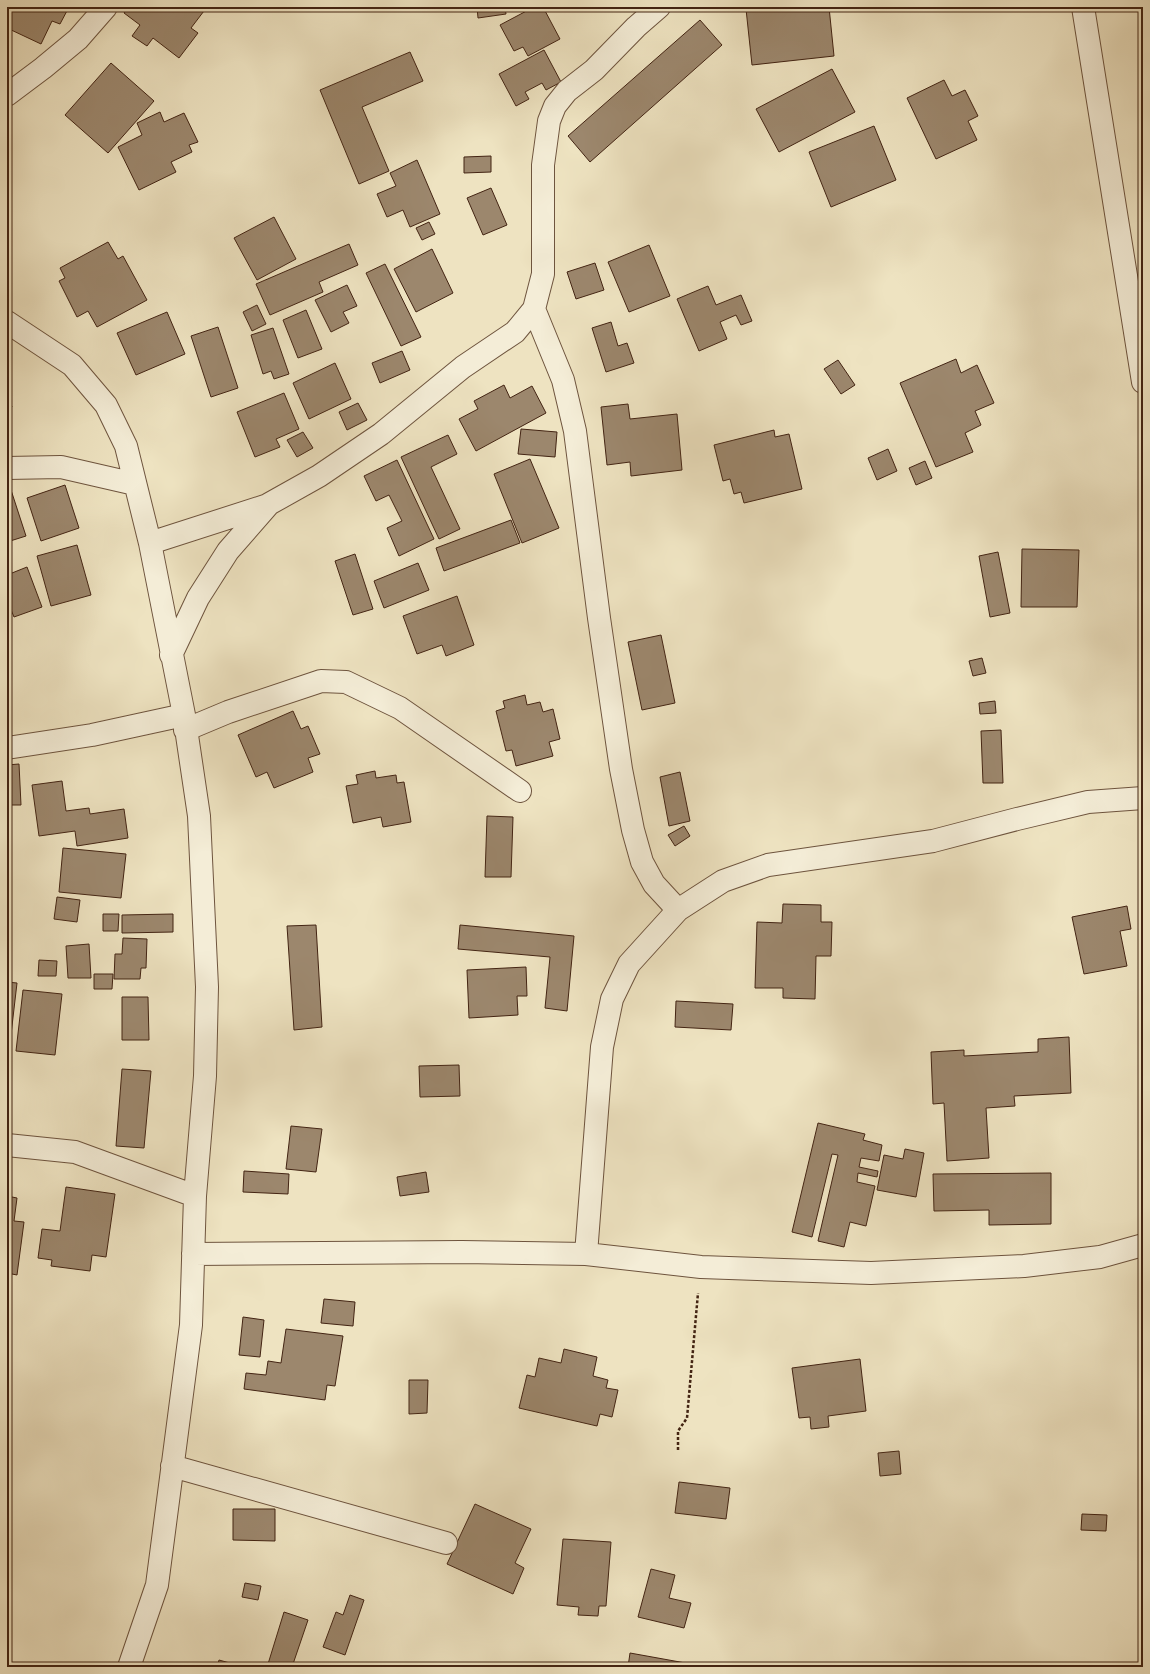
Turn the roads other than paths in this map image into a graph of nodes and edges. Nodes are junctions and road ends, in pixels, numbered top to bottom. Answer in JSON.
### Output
{"nodes":[{"id":1,"x":106,"y":7,"type":"edge"},
{"id":2,"x":659,"y":7,"type":"edge"},
{"id":3,"x":1083,"y":7,"type":"edge"},
{"id":4,"x":7,"y":94,"type":"edge"},
{"id":5,"x":534,"y":309,"type":"junction"},
{"id":6,"x":7,"y":322,"type":"edge"},
{"id":7,"x":1143,"y":382,"type":"edge"},
{"id":8,"x":7,"y":468,"type":"edge"},
{"id":9,"x":135,"y":484,"type":"junction"},
{"id":10,"x":269,"y":504,"type":"junction"},
{"id":11,"x":150,"y":543,"type":"junction"},
{"id":12,"x":171,"y":655,"type":"junction"},
{"id":13,"x":184,"y":722,"type":"junction"},
{"id":14,"x":7,"y":748,"type":"edge"},
{"id":15,"x":520,"y":791,"type":"dead end"},
{"id":16,"x":1143,"y":798,"type":"edge"},
{"id":17,"x":678,"y":910,"type":"junction"},
{"id":18,"x":7,"y":1145,"type":"edge"},
{"id":19,"x":196,"y":1196,"type":"junction"},
{"id":20,"x":1143,"y":1245,"type":"edge"},
{"id":21,"x":193,"y":1254,"type":"junction"},
{"id":22,"x":586,"y":1254,"type":"junction"},
{"id":23,"x":172,"y":1466,"type":"junction"},
{"id":24,"x":446,"y":1543,"type":"dead end"},
{"id":25,"x":129,"y":1667,"type":"edge"}],
"edges":[{"from":1,"to":4,"type":"street"},
{"from":2,"to":5,"type":"street"},
{"from":3,"to":7,"type":"street"},
{"from":5,"to":10,"type":"street"},
{"from":5,"to":17,"type":"street"},
{"from":6,"to":9,"type":"street"},
{"from":8,"to":9,"type":"street"},
{"from":9,"to":11,"type":"street"},
{"from":10,"to":11,"type":"street"},
{"from":10,"to":12,"type":"street"},
{"from":11,"to":12,"type":"street"},
{"from":12,"to":13,"type":"street"},
{"from":13,"to":14,"type":"street"},
{"from":13,"to":15,"type":"street"},
{"from":13,"to":19,"type":"street"},
{"from":16,"to":17,"type":"street"},
{"from":17,"to":22,"type":"street"},
{"from":18,"to":19,"type":"street"},
{"from":19,"to":21,"type":"street"},
{"from":20,"to":22,"type":"street"},
{"from":21,"to":22,"type":"street"},
{"from":21,"to":23,"type":"street"},
{"from":23,"to":24,"type":"street"},
{"from":23,"to":25,"type":"street"}]}
